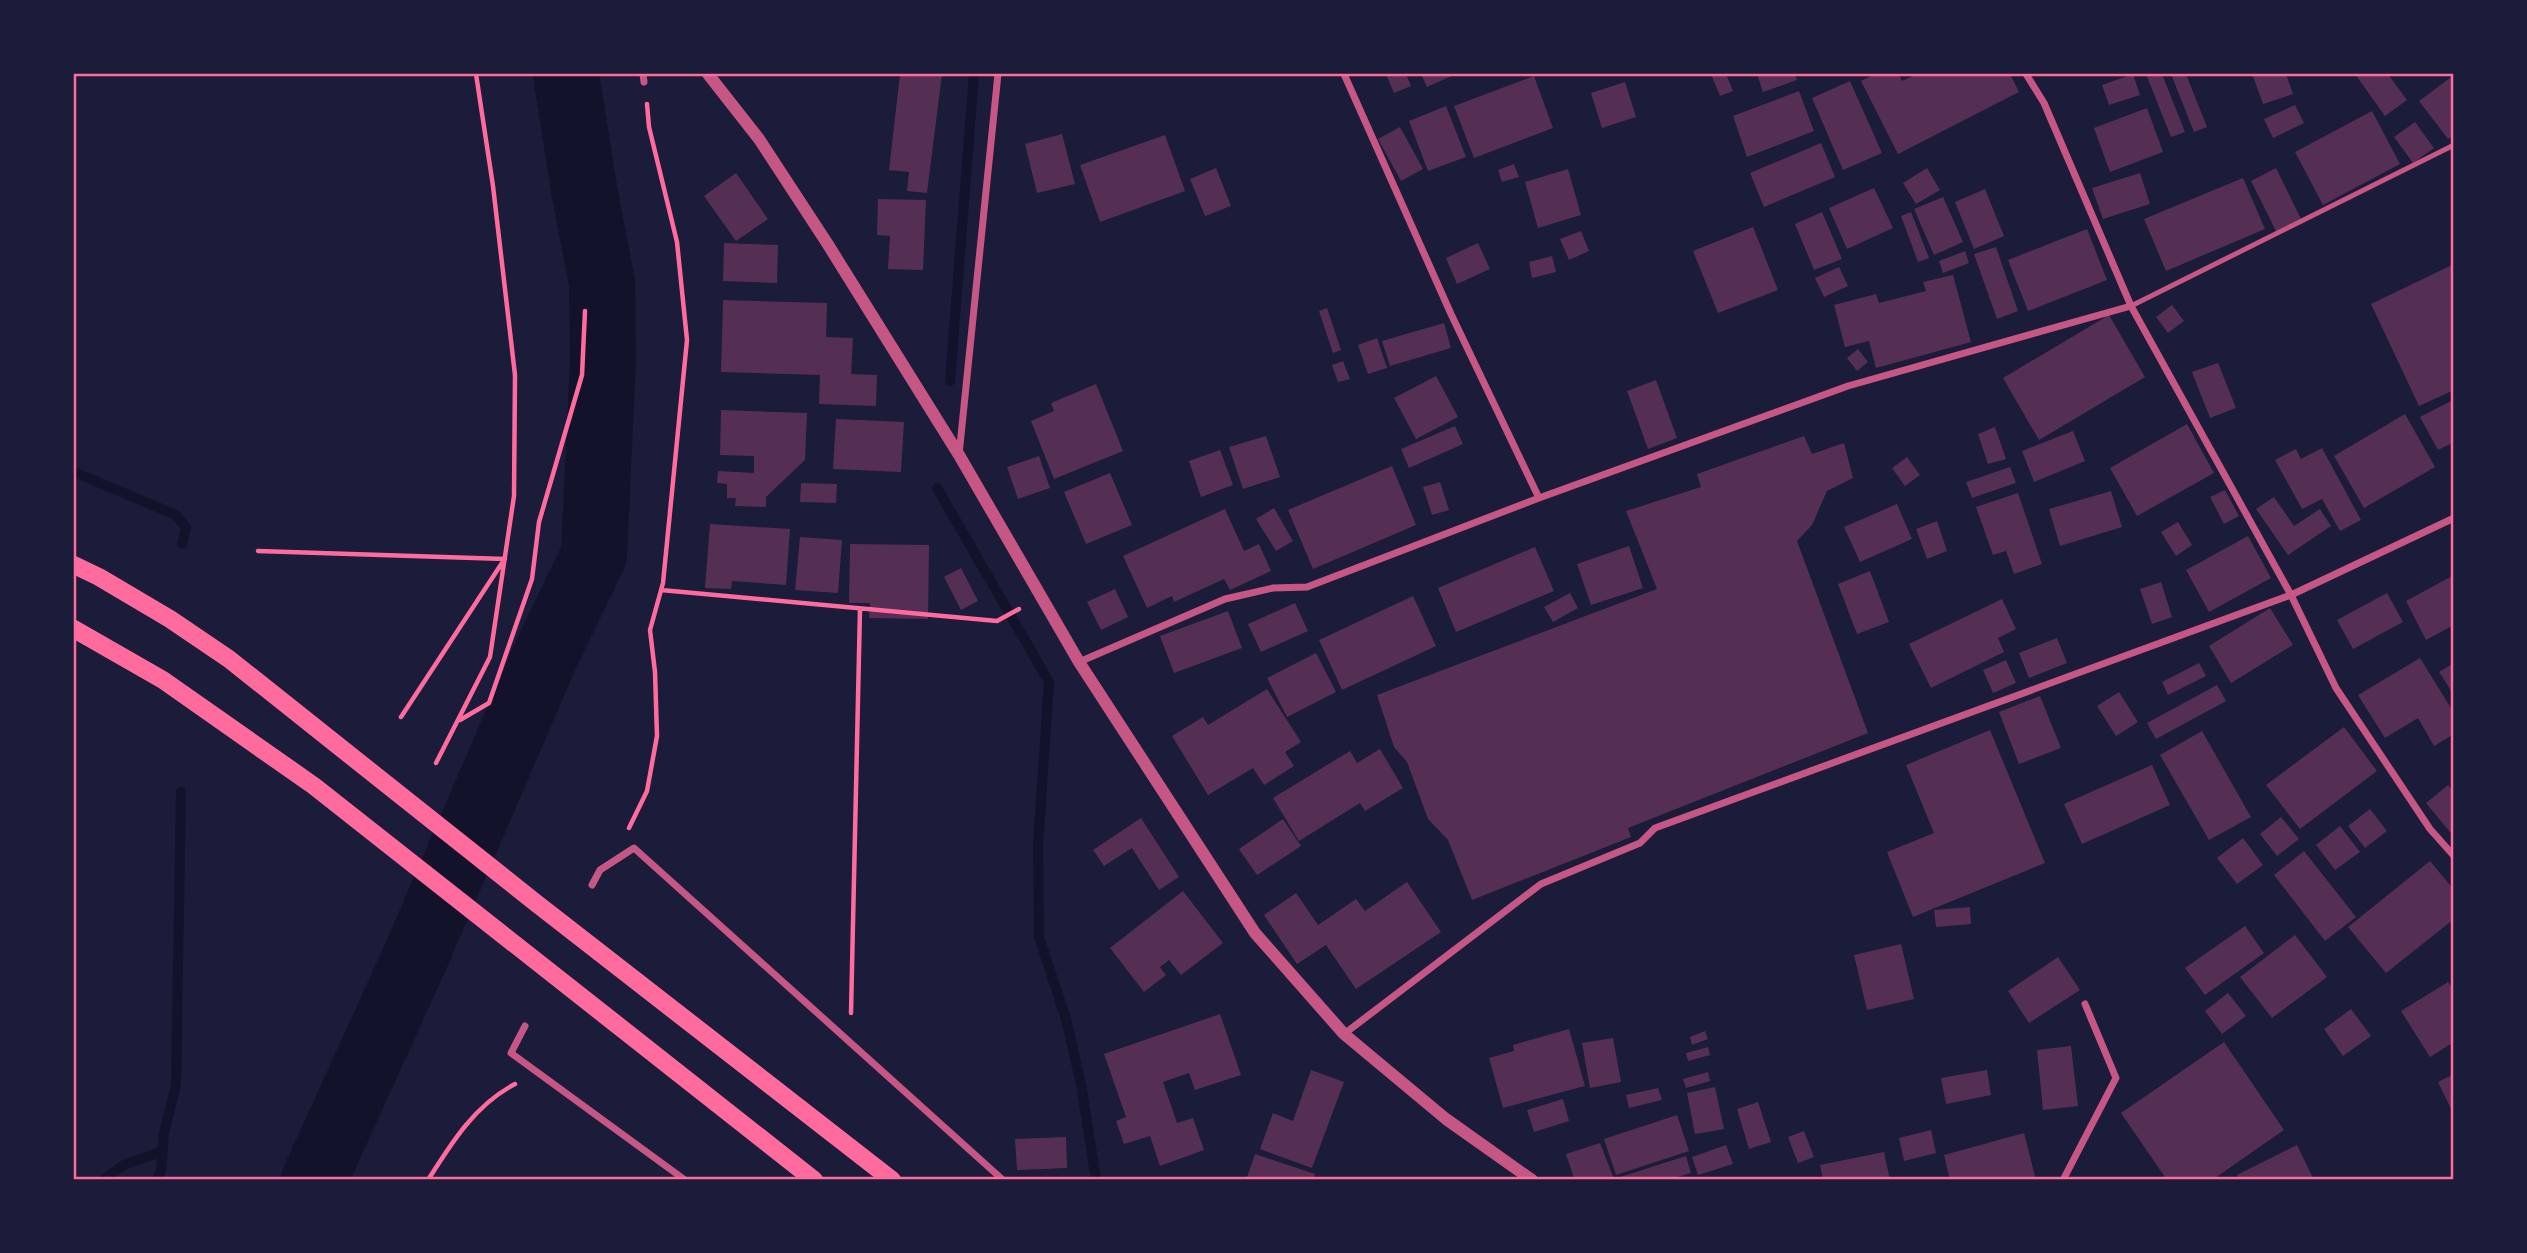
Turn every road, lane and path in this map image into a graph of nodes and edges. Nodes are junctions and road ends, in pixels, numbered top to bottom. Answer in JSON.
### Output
{"nodes":[{"id":1,"x":476,"y":74,"type":"edge"},
{"id":2,"x":708,"y":74,"type":"edge"},
{"id":3,"x":998,"y":74,"type":"edge"},
{"id":4,"x":1344,"y":74,"type":"edge"},
{"id":5,"x":2026,"y":74,"type":"edge"},
{"id":6,"x":643,"y":78,"type":"edge"},
{"id":7,"x":2454,"y":145,"type":"edge"},
{"id":8,"x":2131,"y":306,"type":"junction"},
{"id":9,"x":585,"y":311,"type":"dead end"},
{"id":10,"x":959,"y":456,"type":"junction"},
{"id":11,"x":1539,"y":498,"type":"junction"},
{"id":12,"x":2454,"y":519,"type":"edge"},
{"id":13,"x":258,"y":551,"type":"dead end"},
{"id":14,"x":505,"y":559,"type":"junction"},
{"id":15,"x":74,"y":565,"type":"edge"},
{"id":16,"x":661,"y":590,"type":"junction"},
{"id":17,"x":2291,"y":595,"type":"junction"},
{"id":18,"x":1041,"y":596,"type":"junction"},
{"id":19,"x":860,"y":608,"type":"junction"},
{"id":20,"x":74,"y":629,"type":"edge"},
{"id":21,"x":1079,"y":662,"type":"junction"},
{"id":22,"x":401,"y":717,"type":"dead end"},
{"id":23,"x":457,"y":722,"type":"junction"},
{"id":24,"x":436,"y":763,"type":"dead end"},
{"id":25,"x":2454,"y":856,"type":"edge"},
{"id":26,"x":600,"y":870,"type":"junction"},
{"id":27,"x":592,"y":886,"type":"dead end"},
{"id":28,"x":2085,"y":1004,"type":"dead end"},
{"id":29,"x":525,"y":1026,"type":"dead end"},
{"id":30,"x":1344,"y":1034,"type":"junction"},
{"id":31,"x":850,"y":1042,"type":"junction"},
{"id":32,"x":537,"y":1072,"type":"junction"},
{"id":33,"x":428,"y":1180,"type":"edge"},
{"id":34,"x":685,"y":1180,"type":"edge"},
{"id":35,"x":814,"y":1180,"type":"edge"},
{"id":36,"x":892,"y":1180,"type":"edge"},
{"id":37,"x":1003,"y":1180,"type":"edge"},
{"id":38,"x":1532,"y":1180,"type":"edge"},
{"id":39,"x":2063,"y":1180,"type":"edge"}],
"edges":[{"from":1,"to":14,"type":"path"},
{"from":2,"to":10,"type":"street"},
{"from":3,"to":10,"type":"street"},
{"from":4,"to":11,"type":"street"},
{"from":5,"to":8,"type":"street"},
{"from":6,"to":16,"type":"path"},
{"from":7,"to":8,"type":"lane"},
{"from":8,"to":11,"type":"street"},
{"from":8,"to":17,"type":"street"},
{"from":9,"to":23,"type":"path"},
{"from":10,"to":18,"type":"street"},
{"from":11,"to":21,"type":"street"},
{"from":12,"to":17,"type":"street"},
{"from":13,"to":14,"type":"path"},
{"from":14,"to":22,"type":"path"},
{"from":14,"to":23,"type":"path"},
{"from":15,"to":36,"type":"main road"},
{"from":16,"to":19,"type":"path"},
{"from":16,"to":26,"type":"path"},
{"from":17,"to":25,"type":"street"},
{"from":17,"to":30,"type":"street"},
{"from":18,"to":19,"type":"path"},
{"from":18,"to":21,"type":"street"},
{"from":19,"to":31,"type":"path"},
{"from":20,"to":35,"type":"main road"},
{"from":21,"to":30,"type":"street"},
{"from":23,"to":24,"type":"path"},
{"from":26,"to":27,"type":"street"},
{"from":26,"to":31,"type":"street"},
{"from":28,"to":39,"type":"street"},
{"from":29,"to":32,"type":"street"},
{"from":30,"to":38,"type":"street"},
{"from":31,"to":37,"type":"street"},
{"from":32,"to":33,"type":"path"},
{"from":32,"to":34,"type":"street"}]}
